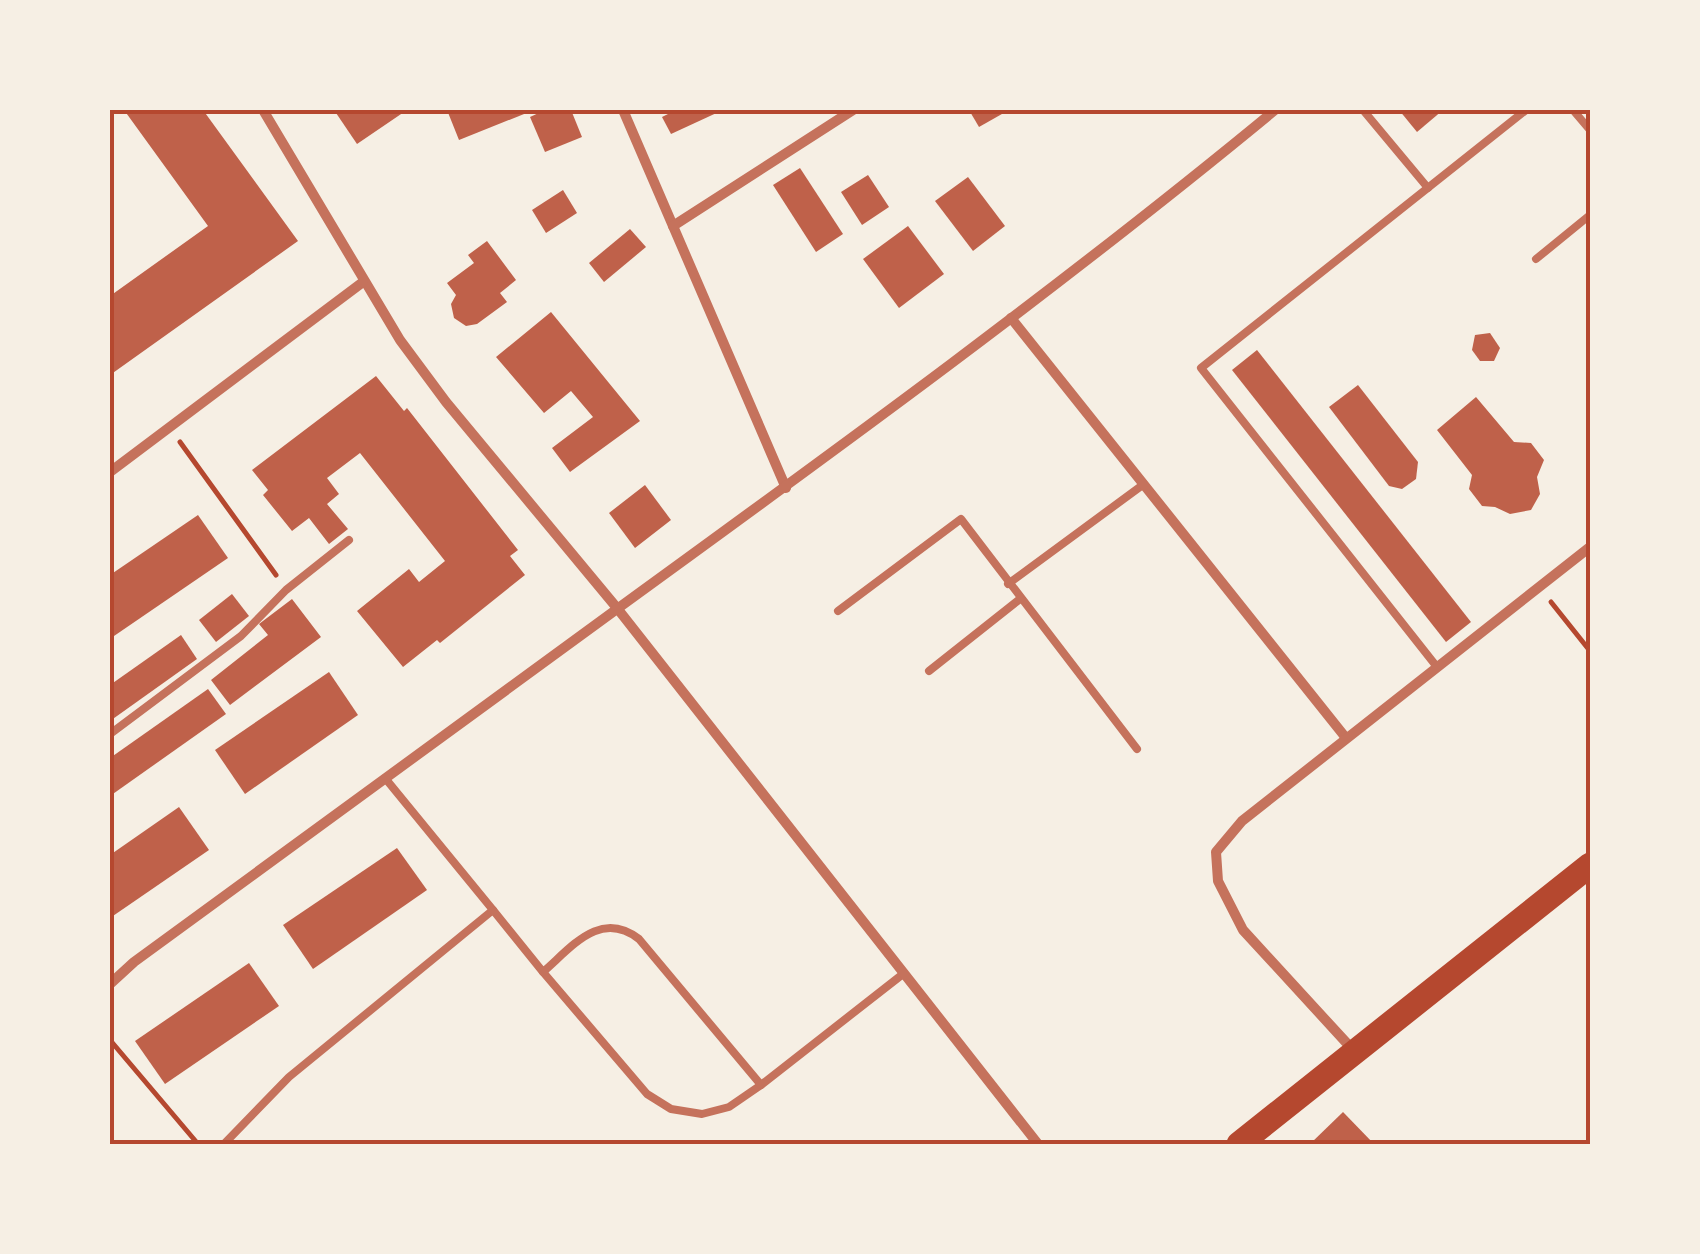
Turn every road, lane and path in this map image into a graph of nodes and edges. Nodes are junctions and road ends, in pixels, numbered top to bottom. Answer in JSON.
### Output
{"nodes":[{"id":1,"x":263,"y":110,"type":"edge"},
{"id":2,"x":622,"y":110,"type":"edge"},
{"id":3,"x":854,"y":110,"type":"edge"},
{"id":4,"x":1275,"y":110,"type":"edge"},
{"id":5,"x":1364,"y":110,"type":"edge"},
{"id":6,"x":1526,"y":110,"type":"edge"},
{"id":7,"x":1573,"y":110,"type":"edge"},
{"id":8,"x":1590,"y":130,"type":"edge"},
{"id":9,"x":1428,"y":188,"type":"junction"},
{"id":10,"x":1590,"y":215,"type":"edge"},
{"id":11,"x":673,"y":226,"type":"junction"},
{"id":12,"x":1536,"y":259,"type":"dead end"},
{"id":13,"x":362,"y":282,"type":"junction"},
{"id":14,"x":1011,"y":318,"type":"junction"},
{"id":15,"x":170,"y":428,"type":"junction"},
{"id":16,"x":110,"y":472,"type":"edge"},
{"id":17,"x":1144,"y":484,"type":"junction"},
{"id":18,"x":786,"y":488,"type":"junction"},
{"id":19,"x":349,"y":540,"type":"dead end"},
{"id":20,"x":1590,"y":546,"type":"edge"},
{"id":21,"x":1008,"y":584,"type":"junction"},
{"id":22,"x":1540,"y":588,"type":"junction"},
{"id":23,"x":286,"y":590,"type":"junction"},
{"id":24,"x":1020,"y":599,"type":"junction"},
{"id":25,"x":617,"y":608,"type":"junction"},
{"id":26,"x":838,"y":611,"type":"dead end"},
{"id":27,"x":1590,"y":652,"type":"edge"},
{"id":28,"x":1437,"y":668,"type":"junction"},
{"id":29,"x":929,"y":671,"type":"dead end"},
{"id":30,"x":110,"y":734,"type":"edge"},
{"id":31,"x":1346,"y":738,"type":"junction"},
{"id":32,"x":1138,"y":750,"type":"dead end"},
{"id":33,"x":386,"y":778,"type":"junction"},
{"id":34,"x":1590,"y":865,"type":"edge"},
{"id":35,"x":493,"y":910,"type":"junction"},
{"id":36,"x":543,"y":972,"type":"junction"},
{"id":37,"x":903,"y":974,"type":"junction"},
{"id":38,"x":110,"y":984,"type":"edge"},
{"id":39,"x":110,"y":1040,"type":"edge"},
{"id":40,"x":1355,"y":1051,"type":"junction"},
{"id":41,"x":762,"y":1086,"type":"junction"},
{"id":42,"x":198,"y":1144,"type":"edge"},
{"id":43,"x":224,"y":1144,"type":"edge"},
{"id":44,"x":1038,"y":1144,"type":"edge"},
{"id":45,"x":1239,"y":1144,"type":"edge"}],
"edges":[{"from":1,"to":13,"type":"street"},
{"from":2,"to":11,"type":"street"},
{"from":3,"to":11,"type":"street"},
{"from":4,"to":14,"type":"street"},
{"from":5,"to":9,"type":"lane"},
{"from":6,"to":9,"type":"lane"},
{"from":7,"to":8,"type":"lane"},
{"from":9,"to":28,"type":"lane"},
{"from":10,"to":12,"type":"lane"},
{"from":11,"to":18,"type":"street"},
{"from":13,"to":15,"type":"street"},
{"from":13,"to":25,"type":"street"},
{"from":14,"to":17,"type":"street"},
{"from":14,"to":18,"type":"street"},
{"from":15,"to":16,"type":"street"},
{"from":15,"to":23,"type":"path"},
{"from":17,"to":21,"type":"lane"},
{"from":17,"to":31,"type":"street"},
{"from":18,"to":25,"type":"street"},
{"from":19,"to":23,"type":"lane"},
{"from":20,"to":22,"type":"street"},
{"from":21,"to":24,"type":"lane"},
{"from":21,"to":26,"type":"lane"},
{"from":22,"to":27,"type":"path"},
{"from":22,"to":28,"type":"street"},
{"from":23,"to":30,"type":"lane"},
{"from":24,"to":29,"type":"lane"},
{"from":24,"to":32,"type":"lane"},
{"from":25,"to":33,"type":"street"},
{"from":25,"to":37,"type":"street"},
{"from":28,"to":31,"type":"street"},
{"from":31,"to":40,"type":"street"},
{"from":33,"to":35,"type":"lane"},
{"from":33,"to":38,"type":"street"},
{"from":34,"to":40,"type":"main road"},
{"from":35,"to":36,"type":"lane"},
{"from":35,"to":43,"type":"lane"},
{"from":36,"to":41,"type":"lane"},
{"from":36,"to":41,"type":"lane"},
{"from":37,"to":41,"type":"lane"},
{"from":37,"to":44,"type":"street"},
{"from":39,"to":42,"type":"path"},
{"from":40,"to":45,"type":"main road"}]}
